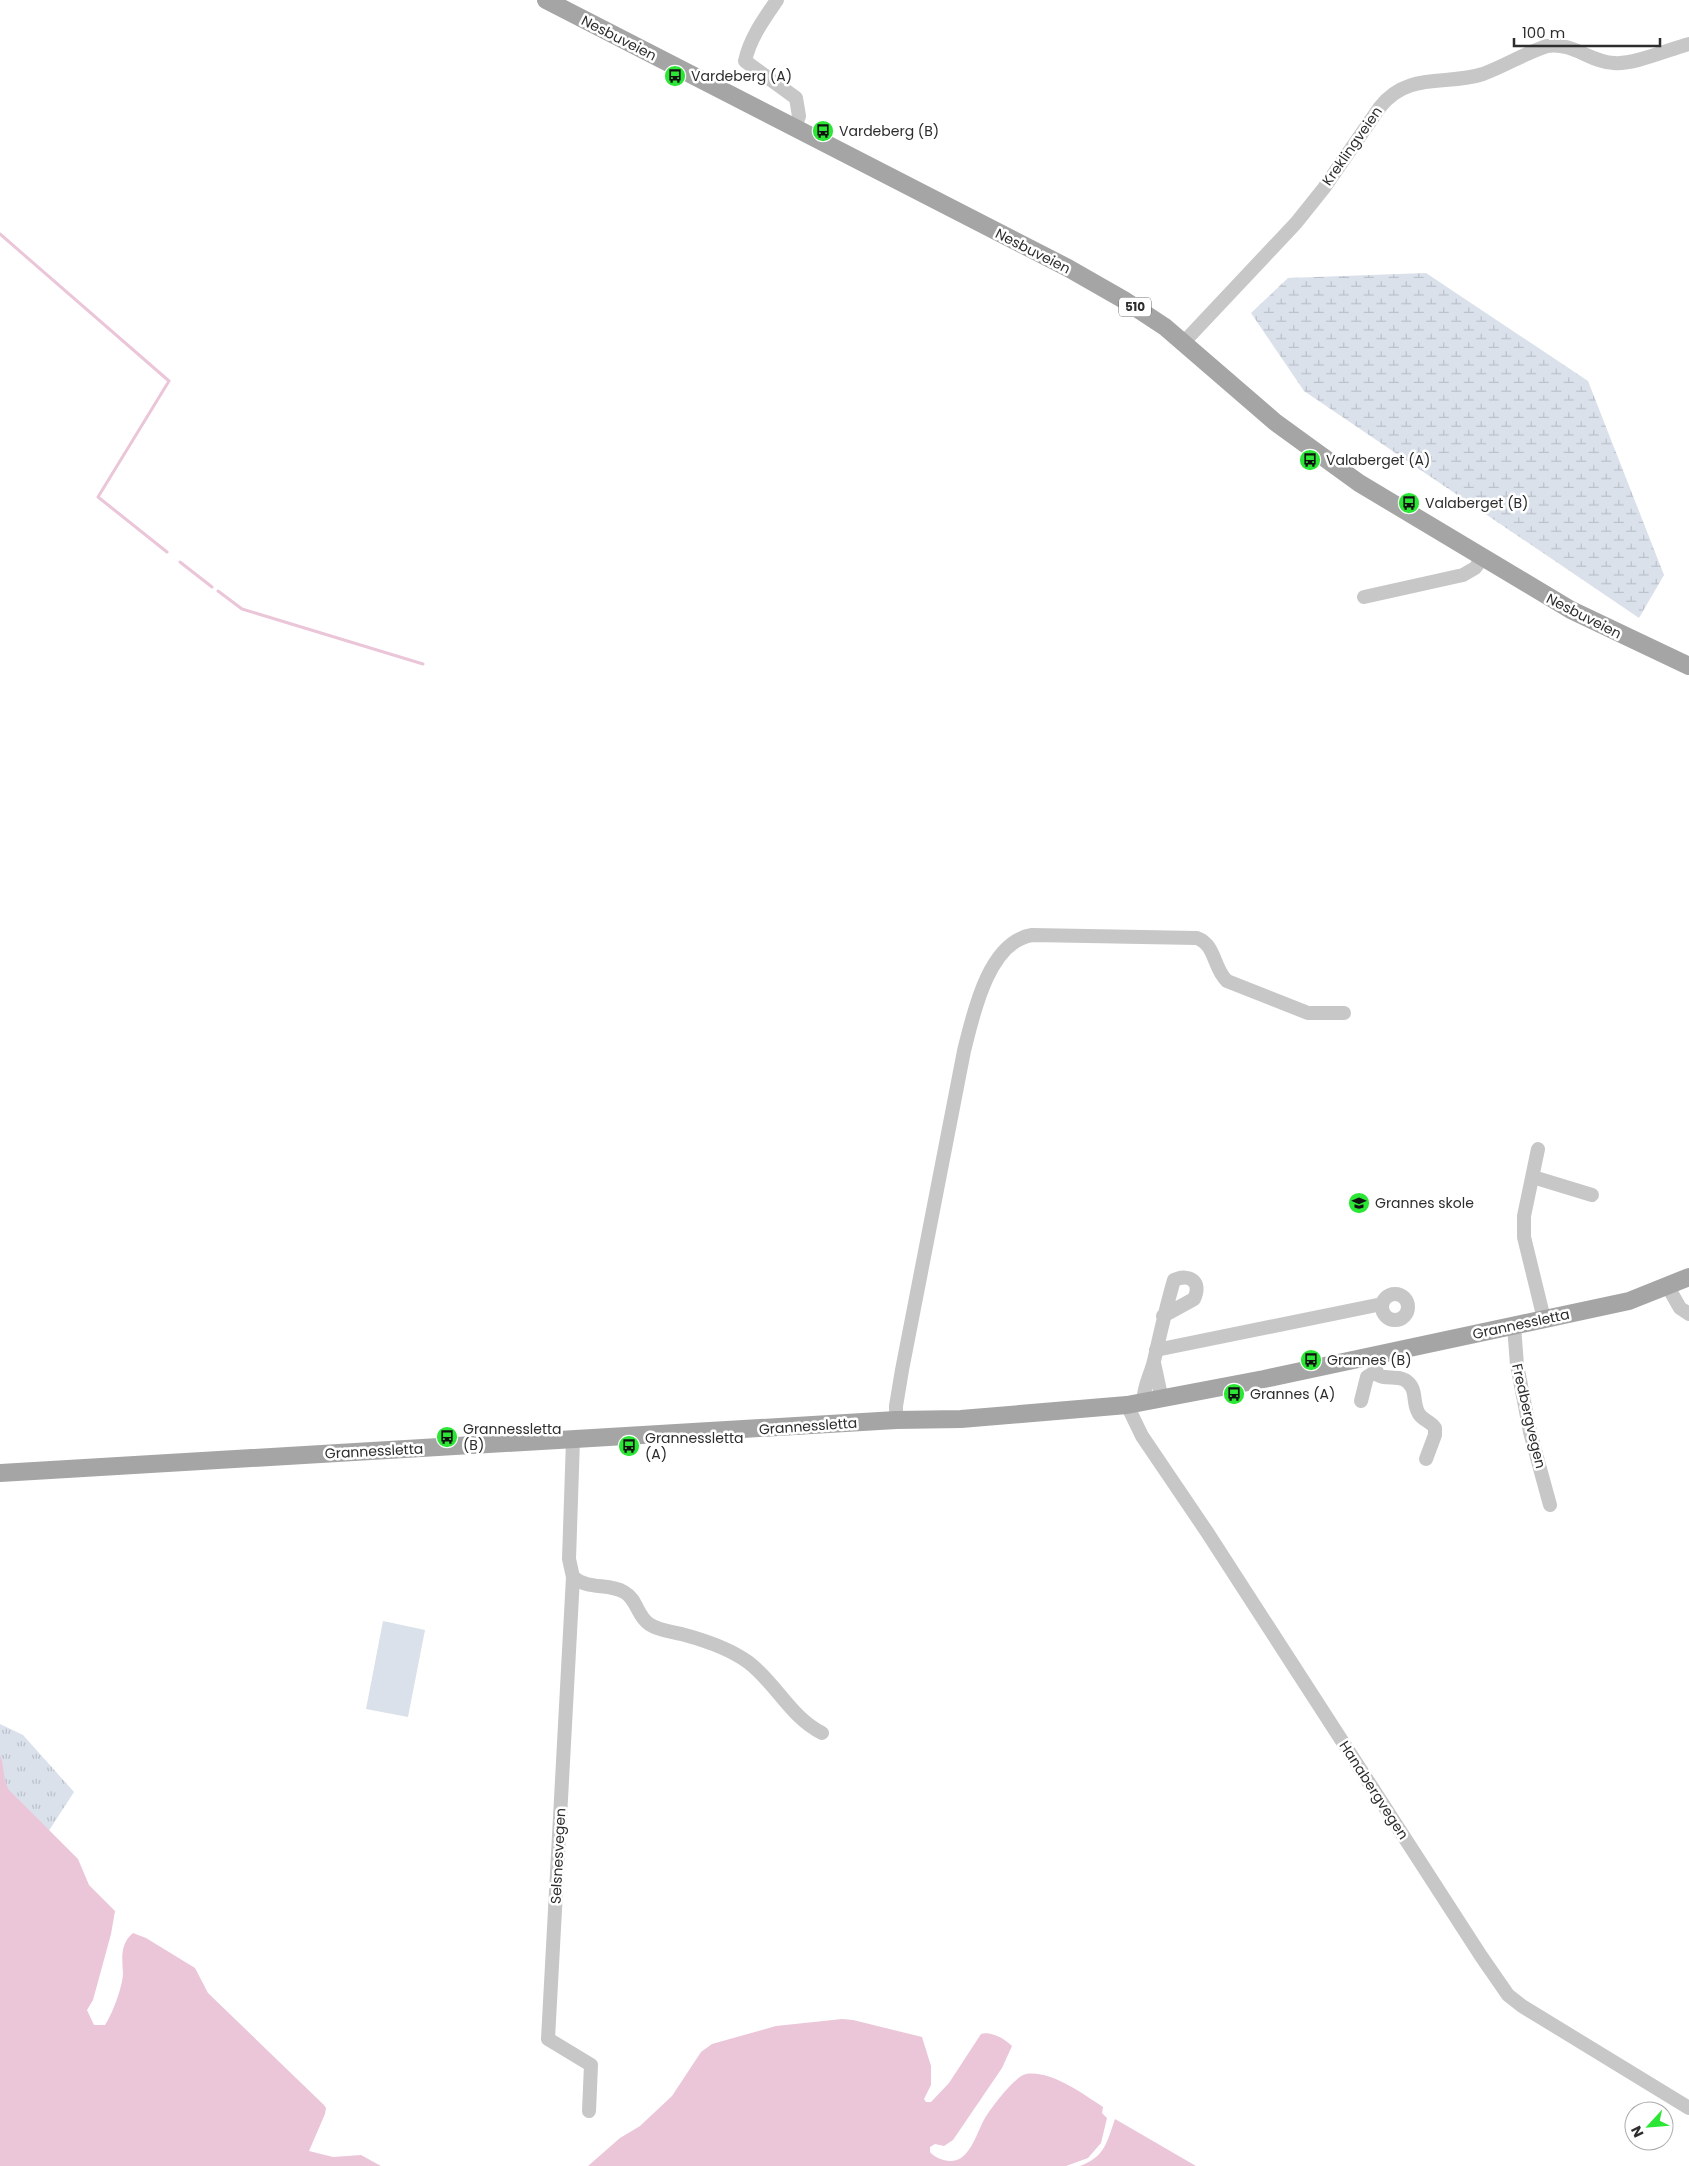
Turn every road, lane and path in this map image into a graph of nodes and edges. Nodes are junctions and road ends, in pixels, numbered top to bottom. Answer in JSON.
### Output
{"nodes":[{"id":1,"x":546,"y":0,"type":"edge"},
{"id":2,"x":776,"y":0,"type":"edge"},
{"id":3,"x":1689,"y":44,"type":"edge"},
{"id":4,"x":795,"y":127,"type":"junction"},
{"id":5,"x":1184,"y":342,"type":"junction"},
{"id":6,"x":1482,"y":559,"type":"junction"},
{"id":7,"x":1364,"y":596,"type":"dead end"},
{"id":8,"x":1689,"y":666,"type":"edge"},
{"id":9,"x":1344,"y":1013,"type":"dead end"},
{"id":10,"x":1538,"y":1149,"type":"dead end"},
{"id":11,"x":1533,"y":1177,"type":"junction"},
{"id":12,"x":1592,"y":1195,"type":"dead end"},
{"id":13,"x":1689,"y":1277,"type":"edge"},
{"id":14,"x":1668,"y":1287,"type":"junction"},
{"id":15,"x":1382,"y":1304,"type":"dead end"},
{"id":16,"x":1689,"y":1314,"type":"edge"},
{"id":17,"x":1163,"y":1316,"type":"dead end"},
{"id":18,"x":1544,"y":1320,"type":"junction"},
{"id":19,"x":1514,"y":1326,"type":"junction"},
{"id":20,"x":1155,"y":1356,"type":"junction"},
{"id":21,"x":1373,"y":1364,"type":"junction"},
{"id":22,"x":1162,"y":1400,"type":"junction"},
{"id":23,"x":1361,"y":1401,"type":"dead end"},
{"id":24,"x":1135,"y":1404,"type":"junction"},
{"id":25,"x":896,"y":1420,"type":"junction"},
{"id":26,"x":573,"y":1440,"type":"junction"},
{"id":27,"x":1426,"y":1459,"type":"dead end"},
{"id":28,"x":0,"y":1473,"type":"edge"},
{"id":29,"x":1550,"y":1506,"type":"dead end"},
{"id":30,"x":573,"y":1577,"type":"junction"},
{"id":31,"x":822,"y":1733,"type":"dead end"},
{"id":32,"x":1689,"y":2108,"type":"edge"},
{"id":33,"x":589,"y":2111,"type":"dead end"}],
"edges":[{"from":1,"to":4,"type":"main road","name":"Nesbuveien","number":"510"},
{"from":2,"to":4,"type":"street"},
{"from":3,"to":5,"type":"street","name":"Kreklingveien"},
{"from":4,"to":5,"type":"main road","name":"Nesbuveien","number":"510"},
{"from":5,"to":6,"type":"main road","name":"Nesbuveien","number":"510"},
{"from":6,"to":7,"type":"street"},
{"from":6,"to":8,"type":"main road","name":"Nesbuveien","number":"510"},
{"from":9,"to":25,"type":"street"},
{"from":10,"to":11,"type":"street"},
{"from":11,"to":12,"type":"street"},
{"from":11,"to":18,"type":"street"},
{"from":13,"to":14,"type":"main road","name":"Grannessletta"},
{"from":14,"to":16,"type":"street"},
{"from":14,"to":18,"type":"main road","name":"Grannessletta"},
{"from":15,"to":20,"type":"street"},
{"from":17,"to":20,"type":"street"},
{"from":18,"to":19,"type":"main road","name":"Grannessletta"},
{"from":19,"to":21,"type":"main road","name":"Grannessletta"},
{"from":19,"to":29,"type":"street","name":"Fredbergvegen"},
{"from":20,"to":22,"type":"street"},
{"from":20,"to":24,"type":"street"},
{"from":21,"to":22,"type":"main road","name":"Grannessletta"},
{"from":21,"to":23,"type":"street"},
{"from":21,"to":27,"type":"street","name":"Grannessletta"},
{"from":22,"to":24,"type":"main road","name":"Grannessletta"},
{"from":24,"to":25,"type":"main road","name":"Grannessletta"},
{"from":24,"to":32,"type":"street","name":"Hanabergvegen"},
{"from":25,"to":26,"type":"main road","name":"Grannessletta"},
{"from":26,"to":28,"type":"main road","name":"Grannessletta"},
{"from":26,"to":30,"type":"street","name":"Selsnesvegen"},
{"from":30,"to":31,"type":"street"},
{"from":30,"to":33,"type":"street","name":"Selsnesvegen"}]}
